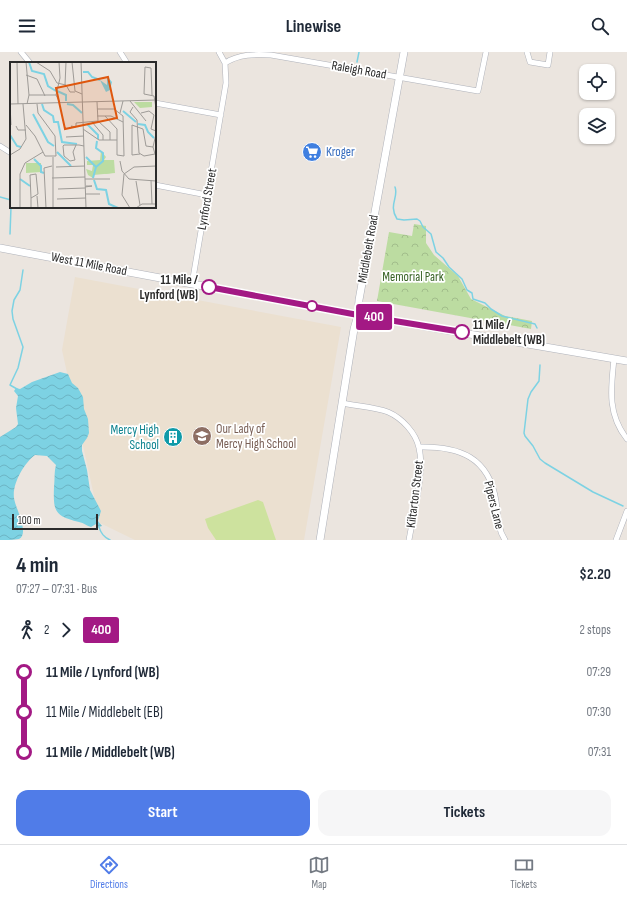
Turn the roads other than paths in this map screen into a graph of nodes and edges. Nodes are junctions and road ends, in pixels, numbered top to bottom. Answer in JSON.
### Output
{"nodes":[{"id":1,"x":21,"y":52,"type":"edge"},
{"id":2,"x":120,"y":52,"type":"edge"},
{"id":3,"x":219,"y":52,"type":"edge"},
{"id":4,"x":404,"y":52,"type":"edge"},
{"id":5,"x":486,"y":52,"type":"edge"},
{"id":6,"x":527,"y":52,"type":"edge"},
{"id":7,"x":550,"y":52,"type":"edge"},
{"id":8,"x":295,"y":55,"type":"edge"},
{"id":9,"x":29,"y":62,"type":"edge"},
{"id":10,"x":126,"y":62,"type":"edge"},
{"id":11,"x":225,"y":62,"type":"junction"},
{"id":12,"x":400,"y":77,"type":"junction"},
{"id":13,"x":156,"y":102,"type":"edge"},
{"id":14,"x":221,"y":115,"type":"junction"},
{"id":15,"x":0,"y":146,"type":"edge"},
{"id":16,"x":10,"y":152,"type":"edge"},
{"id":17,"x":156,"y":185,"type":"edge"},
{"id":18,"x":207,"y":195,"type":"junction"},
{"id":19,"x":0,"y":248,"type":"edge"},
{"id":20,"x":192,"y":284,"type":"junction"},
{"id":21,"x":358,"y":315,"type":"junction"},
{"id":22,"x":614,"y":359,"type":"junction"},
{"id":23,"x":627,"y":361,"type":"edge"},
{"id":24,"x":342,"y":403,"type":"junction"},
{"id":25,"x":627,"y":439,"type":"edge"},
{"id":26,"x":419,"y":447,"type":"junction"},
{"id":27,"x":627,"y":511,"type":"edge"},
{"id":28,"x":320,"y":540,"type":"edge"},
{"id":29,"x":409,"y":540,"type":"edge"},
{"id":30,"x":505,"y":540,"type":"edge"},
{"id":31,"x":616,"y":540,"type":"edge"}],
"edges":[{"from":1,"to":9,"type":"street"},
{"from":2,"to":10,"type":"street"},
{"from":3,"to":11,"type":"street"},
{"from":4,"to":12,"type":"street","name":"Middlebelt Road"},
{"from":5,"to":12,"type":"street","name":"Raleigh Road"},
{"from":6,"to":7,"type":"street"},
{"from":8,"to":11,"type":"street","name":"Raleigh Road"},
{"from":8,"to":12,"type":"street","name":"Raleigh Road"},
{"from":11,"to":14,"type":"street","name":"Lynford Street"},
{"from":12,"to":21,"type":"street","name":"Middlebelt Road"},
{"from":13,"to":14,"type":"street"},
{"from":14,"to":18,"type":"street","name":"Lynford Street"},
{"from":15,"to":16,"type":"street"},
{"from":17,"to":18,"type":"street"},
{"from":18,"to":20,"type":"street","name":"Lynford Street"},
{"from":19,"to":20,"type":"street","name":"West 11 Mile Road"},
{"from":20,"to":21,"type":"street","name":"West 11 Mile Road"},
{"from":21,"to":22,"type":"street","name":"West 11 Mile Road"},
{"from":21,"to":24,"type":"street","name":"Middlebelt Road"},
{"from":22,"to":23,"type":"street","name":"West 11 Mile Road"},
{"from":22,"to":25,"type":"street"},
{"from":24,"to":26,"type":"street","name":"Kiltarton Street"},
{"from":24,"to":28,"type":"street","name":"Middlebelt Road"},
{"from":26,"to":29,"type":"street","name":"Kiltarton Street"},
{"from":26,"to":30,"type":"street","name":"Pipers Lane"},
{"from":27,"to":31,"type":"street"}]}
